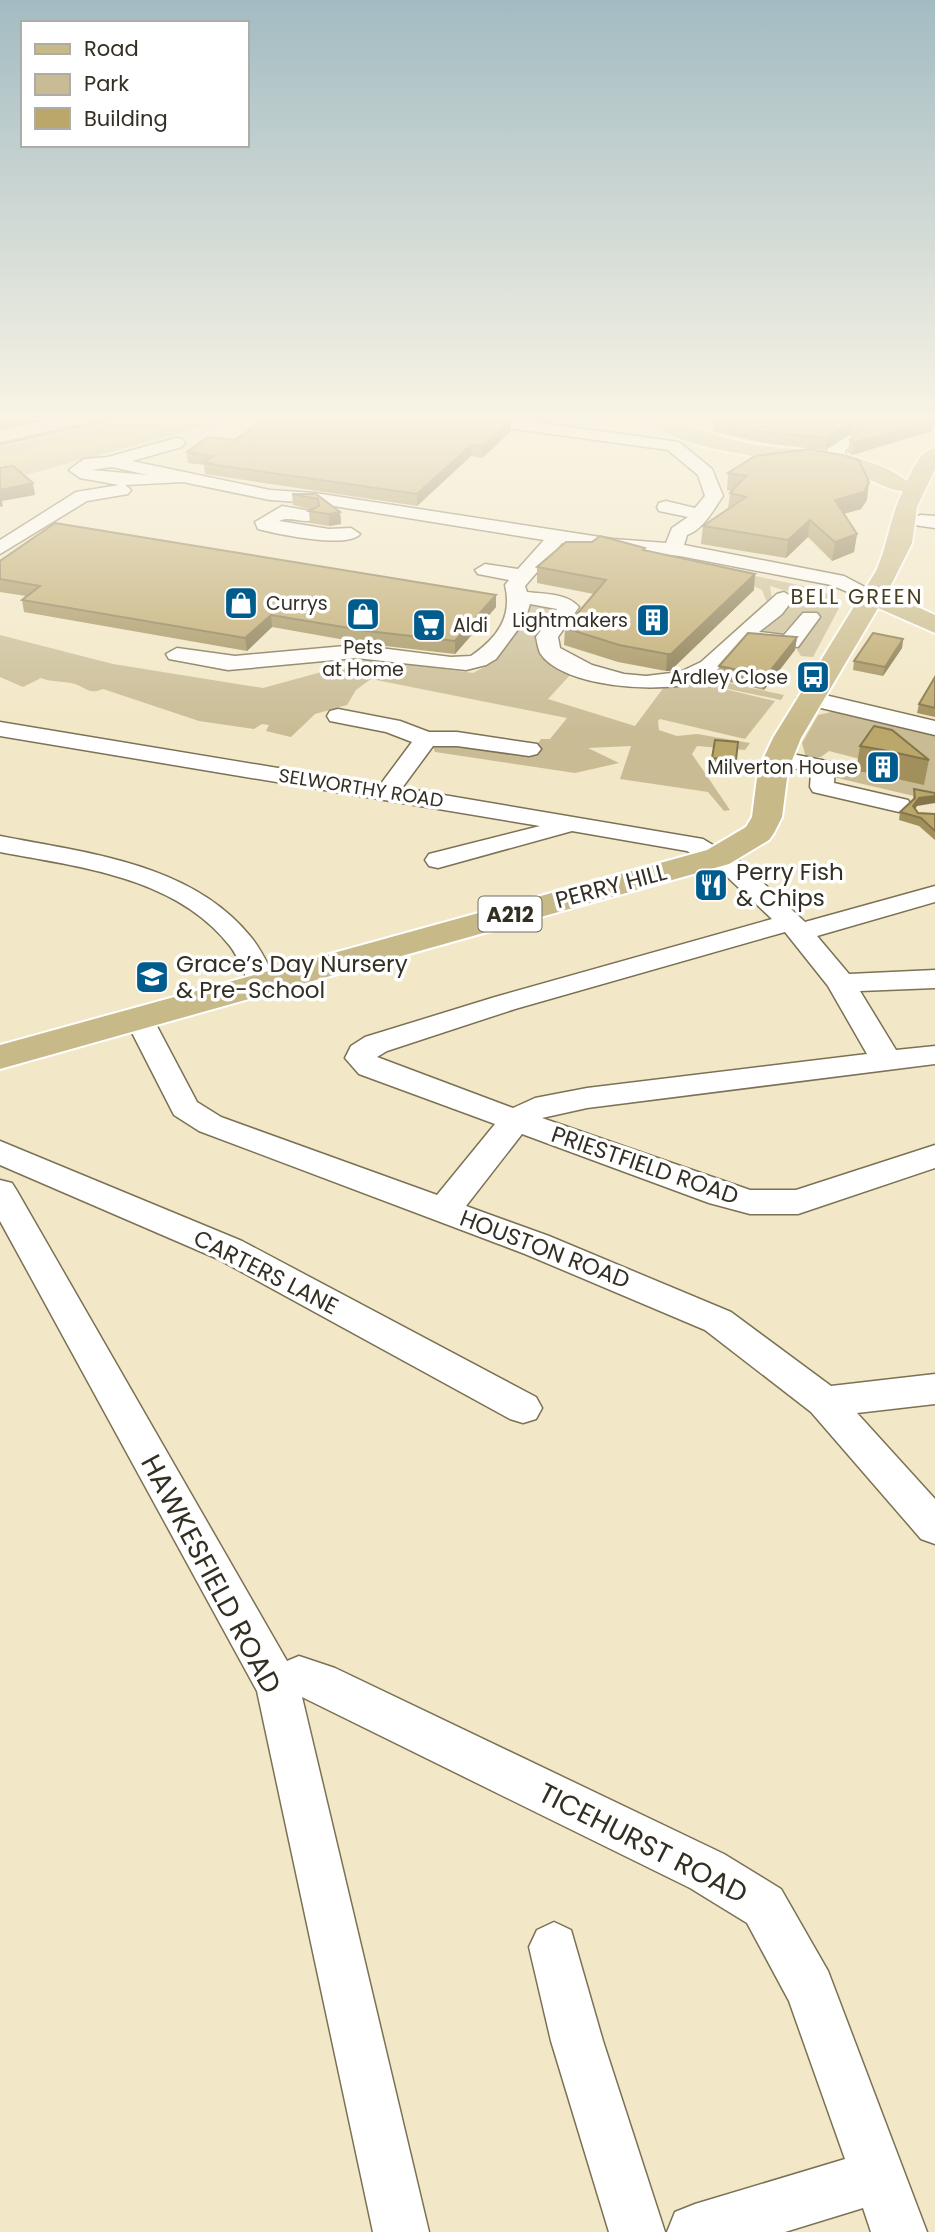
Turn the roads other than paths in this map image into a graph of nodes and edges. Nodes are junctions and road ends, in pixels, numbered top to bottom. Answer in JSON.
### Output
{"nodes":[{"id":1,"x":26,"y":524,"type":"edge"},
{"id":2,"x":57,"y":524,"type":"edge"},
{"id":3,"x":456,"y":524,"type":"edge"},
{"id":4,"x":694,"y":524,"type":"edge"},
{"id":5,"x":904,"y":524,"type":"edge"},
{"id":6,"x":75,"y":528,"type":"edge"},
{"id":7,"x":557,"y":536,"type":"junction"},
{"id":8,"x":0,"y":548,"type":"edge"},
{"id":9,"x":677,"y":554,"type":"junction"},
{"id":10,"x":893,"y":560,"type":"junction"},
{"id":11,"x":781,"y":569,"type":"junction"},
{"id":12,"x":485,"y":570,"type":"dead end"},
{"id":13,"x":520,"y":587,"type":"junction"},
{"id":14,"x":873,"y":596,"type":"junction"},
{"id":15,"x":784,"y":598,"type":"dead end"},
{"id":16,"x":810,"y":617,"type":"dead end"},
{"id":17,"x":935,"y":625,"type":"edge"},
{"id":18,"x":741,"y":636,"type":"junction"},
{"id":19,"x":177,"y":654,"type":"dead end"},
{"id":20,"x":808,"y":698,"type":"junction"},
{"id":21,"x":338,"y":716,"type":"dead end"},
{"id":22,"x":935,"y":728,"type":"edge"},
{"id":23,"x":0,"y":729,"type":"edge"},
{"id":24,"x":426,"y":739,"type":"junction"},
{"id":25,"x":529,"y":749,"type":"dead end"},
{"id":26,"x":778,"y":758,"type":"junction"},
{"id":27,"x":387,"y":792,"type":"junction"},
{"id":28,"x":898,"y":805,"type":"dead end"},
{"id":29,"x":568,"y":821,"type":"junction"},
{"id":30,"x":0,"y":844,"type":"edge"},
{"id":31,"x":718,"y":857,"type":"junction"},
{"id":32,"x":438,"y":860,"type":"dead end"},
{"id":33,"x":935,"y":894,"type":"edge"},
{"id":34,"x":796,"y":927,"type":"junction"},
{"id":35,"x":935,"y":979,"type":"edge"},
{"id":36,"x":262,"y":983,"type":"junction"},
{"id":37,"x":841,"y":983,"type":"junction"},
{"id":38,"x":140,"y":1019,"type":"junction"},
{"id":39,"x":935,"y":1055,"type":"edge"},
{"id":40,"x":0,"y":1057,"type":"edge"},
{"id":41,"x":887,"y":1060,"type":"junction"},
{"id":42,"x":516,"y":1120,"type":"junction"},
{"id":43,"x":0,"y":1152,"type":"edge"},
{"id":44,"x":935,"y":1156,"type":"edge"},
{"id":45,"x":0,"y":1191,"type":"edge"},
{"id":46,"x":444,"y":1210,"type":"junction"},
{"id":47,"x":935,"y":1389,"type":"edge"},
{"id":48,"x":824,"y":1402,"type":"junction"},
{"id":49,"x":523,"y":1408,"type":"dead end"},
{"id":50,"x":935,"y":1527,"type":"edge"},
{"id":51,"x":278,"y":1687,"type":"junction"},
{"id":52,"x":554,"y":1947,"type":"dead end"},
{"id":53,"x":879,"y":2176,"type":"junction"},
{"id":54,"x":401,"y":2232,"type":"edge"},
{"id":55,"x":637,"y":2232,"type":"edge"},
{"id":56,"x":695,"y":2232,"type":"edge"},
{"id":57,"x":899,"y":2232,"type":"edge"}],
"edges":[{"from":1,"to":8,"type":"street"},
{"from":2,"to":6,"type":"street"},
{"from":3,"to":7,"type":"street"},
{"from":4,"to":9,"type":"street"},
{"from":5,"to":10,"type":"main road","number":"A212"},
{"from":7,"to":9,"type":"street"},
{"from":7,"to":13,"type":"street"},
{"from":9,"to":11,"type":"street"},
{"from":9,"to":14,"type":"street"},
{"from":10,"to":11,"type":"street"},
{"from":10,"to":14,"type":"main road","number":"A212"},
{"from":11,"to":14,"type":"street"},
{"from":12,"to":13,"type":"street"},
{"from":13,"to":18,"type":"street"},
{"from":13,"to":19,"type":"street"},
{"from":14,"to":17,"type":"main road"},
{"from":14,"to":20,"type":"main road","name":"PERRY HILL","number":"A212"},
{"from":15,"to":18,"type":"street"},
{"from":16,"to":18,"type":"street"},
{"from":20,"to":22,"type":"street"},
{"from":20,"to":26,"type":"main road","name":"PERRY HILL","number":"A212"},
{"from":21,"to":24,"type":"street"},
{"from":23,"to":27,"type":"street","name":"SELWORTHY ROAD"},
{"from":24,"to":25,"type":"street"},
{"from":24,"to":27,"type":"street"},
{"from":26,"to":28,"type":"street"},
{"from":26,"to":31,"type":"main road","name":"PERRY HILL","number":"A212"},
{"from":27,"to":29,"type":"street","name":"SELWORTHY ROAD"},
{"from":29,"to":31,"type":"street","name":"SELWORTHY ROAD"},
{"from":29,"to":32,"type":"street"},
{"from":30,"to":36,"type":"street"},
{"from":31,"to":34,"type":"street","name":"SELWORTHY ROAD"},
{"from":31,"to":36,"type":"main road","name":"PERRY HILL","number":"A212"},
{"from":33,"to":34,"type":"street"},
{"from":34,"to":37,"type":"street","name":"SELWORTHY ROAD"},
{"from":34,"to":42,"type":"street"},
{"from":35,"to":37,"type":"street"},
{"from":36,"to":38,"type":"main road","name":"PERRY HILL","number":"A212"},
{"from":37,"to":41,"type":"street","name":"SELWORTHY ROAD"},
{"from":38,"to":40,"type":"main road","name":"PERRY HILL","number":"A212"},
{"from":38,"to":46,"type":"street","name":"HOUSTON ROAD"},
{"from":39,"to":41,"type":"street","name":"PRIESTFIELD ROAD"},
{"from":41,"to":42,"type":"street","name":"PRIESTFIELD ROAD"},
{"from":42,"to":44,"type":"street","name":"PRIESTFIELD ROAD"},
{"from":42,"to":46,"type":"street","name":"PRIESTFIELD ROAD"},
{"from":43,"to":49,"type":"street","name":"CARTERS LANE"},
{"from":45,"to":51,"type":"street","name":"HAWKESFIELD ROAD"},
{"from":46,"to":48,"type":"street","name":"HOUSTON ROAD"},
{"from":47,"to":48,"type":"street"},
{"from":48,"to":50,"type":"street","name":"HOUSTON ROAD"},
{"from":51,"to":53,"type":"street","name":"TICEHURST ROAD"},
{"from":51,"to":54,"type":"street","name":"HAWKESFIELD ROAD"},
{"from":52,"to":55,"type":"street"},
{"from":53,"to":56,"type":"street"},
{"from":53,"to":57,"type":"street","name":"TICEHURST ROAD"}]}
